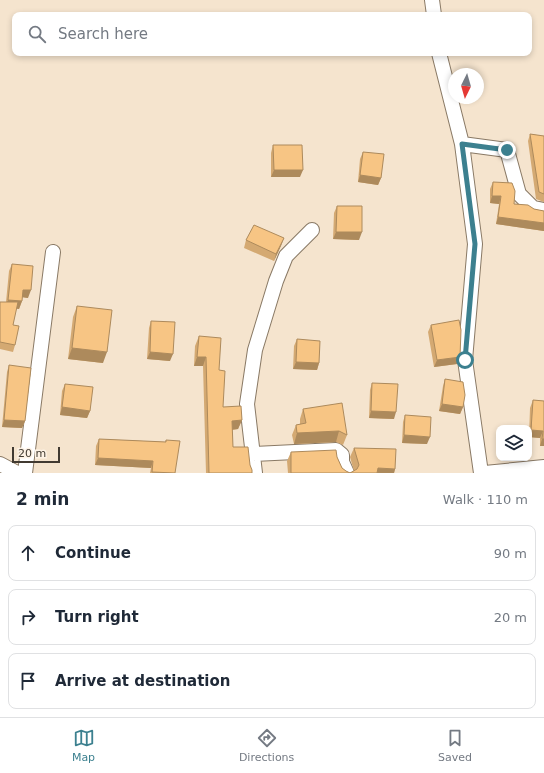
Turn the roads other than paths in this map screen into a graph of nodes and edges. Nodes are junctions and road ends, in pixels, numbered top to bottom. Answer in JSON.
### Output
{"nodes":[{"id":1,"x":432,"y":0,"type":"edge"},
{"id":2,"x":434,"y":12,"type":"edge"},
{"id":3,"x":440,"y":56,"type":"edge"},
{"id":4,"x":462,"y":144,"type":"junction"},
{"id":5,"x":544,"y":210,"type":"edge"},
{"id":6,"x":312,"y":230,"type":"dead end"},
{"id":7,"x":53,"y":252,"type":"dead end"},
{"id":8,"x":253,"y":454,"type":"junction"},
{"id":9,"x":0,"y":464,"type":"edge"},
{"id":10,"x":544,"y":467,"type":"edge"},
{"id":11,"x":17,"y":473,"type":"edge"},
{"id":12,"x":25,"y":473,"type":"edge"},
{"id":13,"x":255,"y":473,"type":"edge"},
{"id":14,"x":347,"y":473,"type":"edge"},
{"id":15,"x":480,"y":473,"type":"edge"},
{"id":16,"x":485,"y":473,"type":"edge"}],
"edges":[{"from":1,"to":2,"type":"street"},
{"from":3,"to":4,"type":"street"},
{"from":4,"to":5,"type":"street"},
{"from":4,"to":15,"type":"street"},
{"from":6,"to":8,"type":"street"},
{"from":7,"to":12,"type":"street"},
{"from":8,"to":13,"type":"street"},
{"from":8,"to":14,"type":"street"},
{"from":9,"to":11,"type":"street"},
{"from":10,"to":16,"type":"street"}]}
